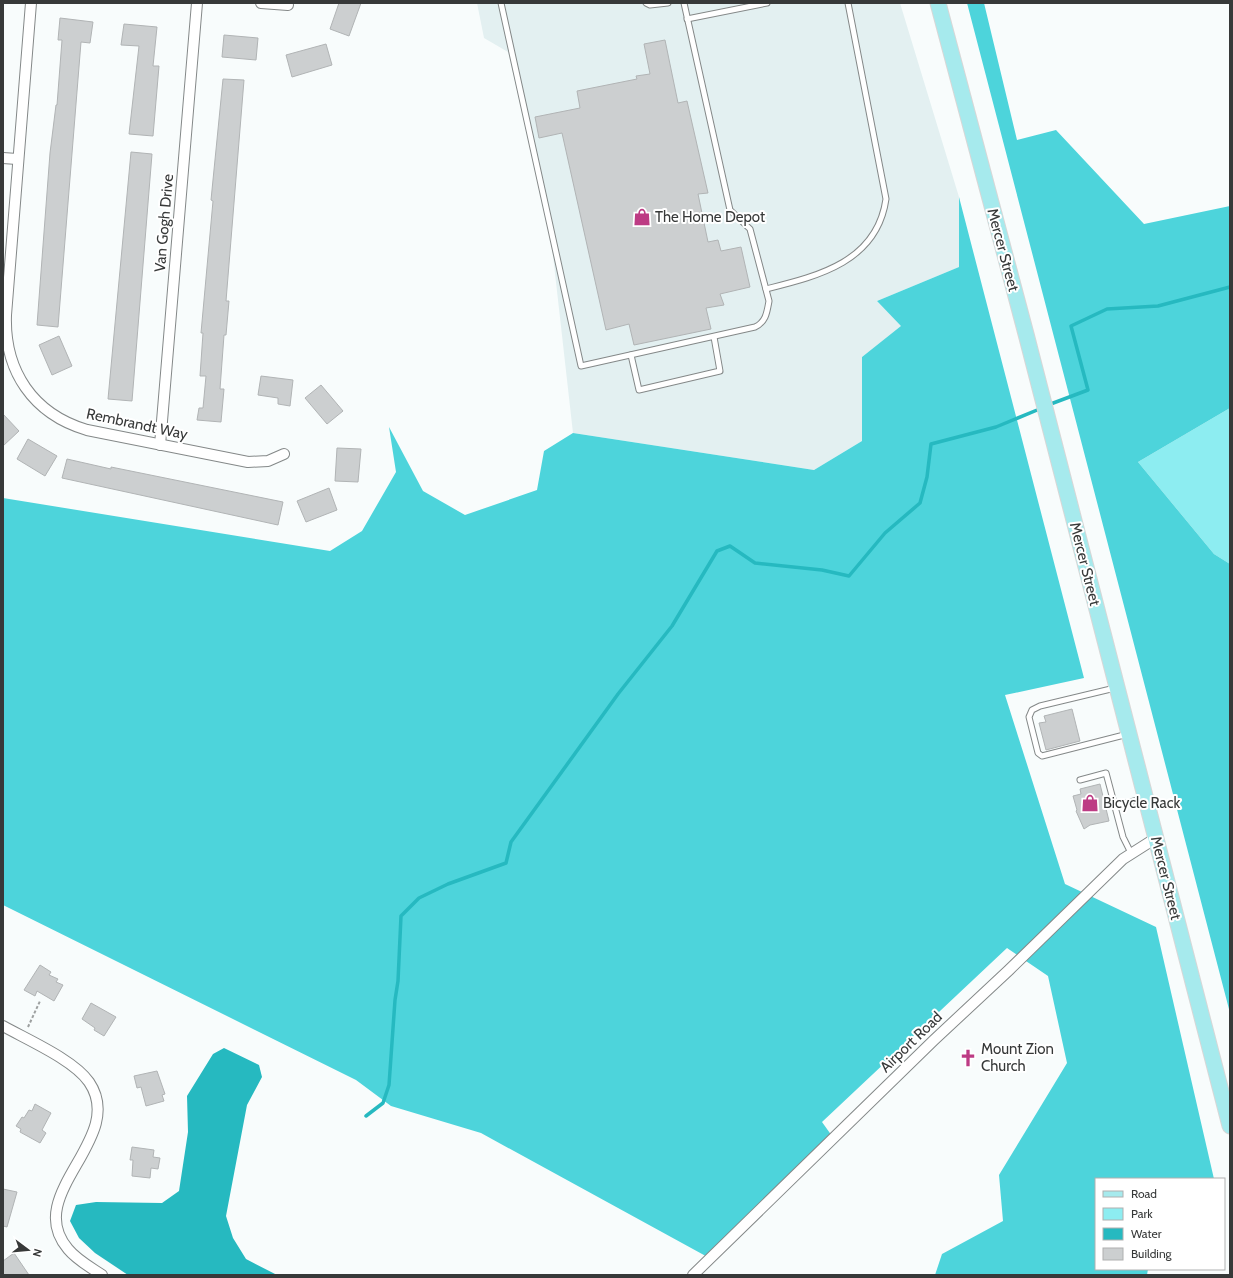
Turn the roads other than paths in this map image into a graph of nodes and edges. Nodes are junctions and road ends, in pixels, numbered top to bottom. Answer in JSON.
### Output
{"nodes":[{"id":1,"x":31,"y":3,"type":"edge"},
{"id":2,"x":197,"y":3,"type":"edge"},
{"id":3,"x":260,"y":3,"type":"edge"},
{"id":4,"x":501,"y":3,"type":"edge"},
{"id":5,"x":646,"y":3,"type":"edge"},
{"id":6,"x":668,"y":3,"type":"edge"},
{"id":7,"x":684,"y":3,"type":"edge"},
{"id":8,"x":767,"y":3,"type":"edge"},
{"id":9,"x":848,"y":3,"type":"edge"},
{"id":10,"x":938,"y":3,"type":"edge"},
{"id":11,"x":288,"y":5,"type":"dead end"},
{"id":12,"x":687,"y":19,"type":"junction"},
{"id":13,"x":3,"y":158,"type":"edge"},
{"id":14,"x":17,"y":159,"type":"junction"},
{"id":15,"x":766,"y":289,"type":"junction"},
{"id":16,"x":714,"y":336,"type":"junction"},
{"id":17,"x":631,"y":355,"type":"junction"},
{"id":18,"x":160,"y":445,"type":"junction"},
{"id":19,"x":284,"y":454,"type":"dead end"},
{"id":20,"x":1117,"y":687,"type":"junction"},
{"id":21,"x":1129,"y":733,"type":"junction"},
{"id":22,"x":1080,"y":780,"type":"dead end"},
{"id":23,"x":1145,"y":798,"type":"junction"},
{"id":24,"x":1114,"y":806,"type":"junction"},
{"id":25,"x":1156,"y":838,"type":"junction"},
{"id":26,"x":1131,"y":853,"type":"junction"},
{"id":27,"x":3,"y":1026,"type":"edge"},
{"id":28,"x":1230,"y":1126,"type":"edge"},
{"id":29,"x":700,"y":1273,"type":"edge"},
{"id":30,"x":102,"y":1275,"type":"edge"}],
"edges":[{"from":1,"to":14,"type":"street","name":"Rembrandt Way"},
{"from":2,"to":18,"type":"street","name":"Van Gogh Drive"},
{"from":3,"to":11,"type":"street"},
{"from":4,"to":17,"type":"lane"},
{"from":5,"to":6,"type":"lane"},
{"from":7,"to":12,"type":"lane"},
{"from":8,"to":12,"type":"lane"},
{"from":9,"to":15,"type":"lane"},
{"from":10,"to":20,"type":"main road","name":"Mercer Street"},
{"from":12,"to":15,"type":"lane"},
{"from":13,"to":14,"type":"street"},
{"from":14,"to":18,"type":"street","name":"Rembrandt Way"},
{"from":15,"to":16,"type":"lane"},
{"from":16,"to":17,"type":"lane"},
{"from":16,"to":17,"type":"lane"},
{"from":18,"to":19,"type":"street","name":"Rembrandt Way"},
{"from":20,"to":21,"type":"main road","name":"Mercer Street"},
{"from":20,"to":21,"type":"lane"},
{"from":21,"to":23,"type":"main road","name":"Mercer Street"},
{"from":22,"to":24,"type":"lane"},
{"from":23,"to":24,"type":"lane"},
{"from":23,"to":25,"type":"main road","name":"Mercer Street"},
{"from":24,"to":26,"type":"lane"},
{"from":25,"to":26,"type":"street","name":"Airport Road"},
{"from":25,"to":28,"type":"main road","name":"Mercer Street"},
{"from":26,"to":29,"type":"street","name":"Airport Road"},
{"from":27,"to":30,"type":"street"}]}
